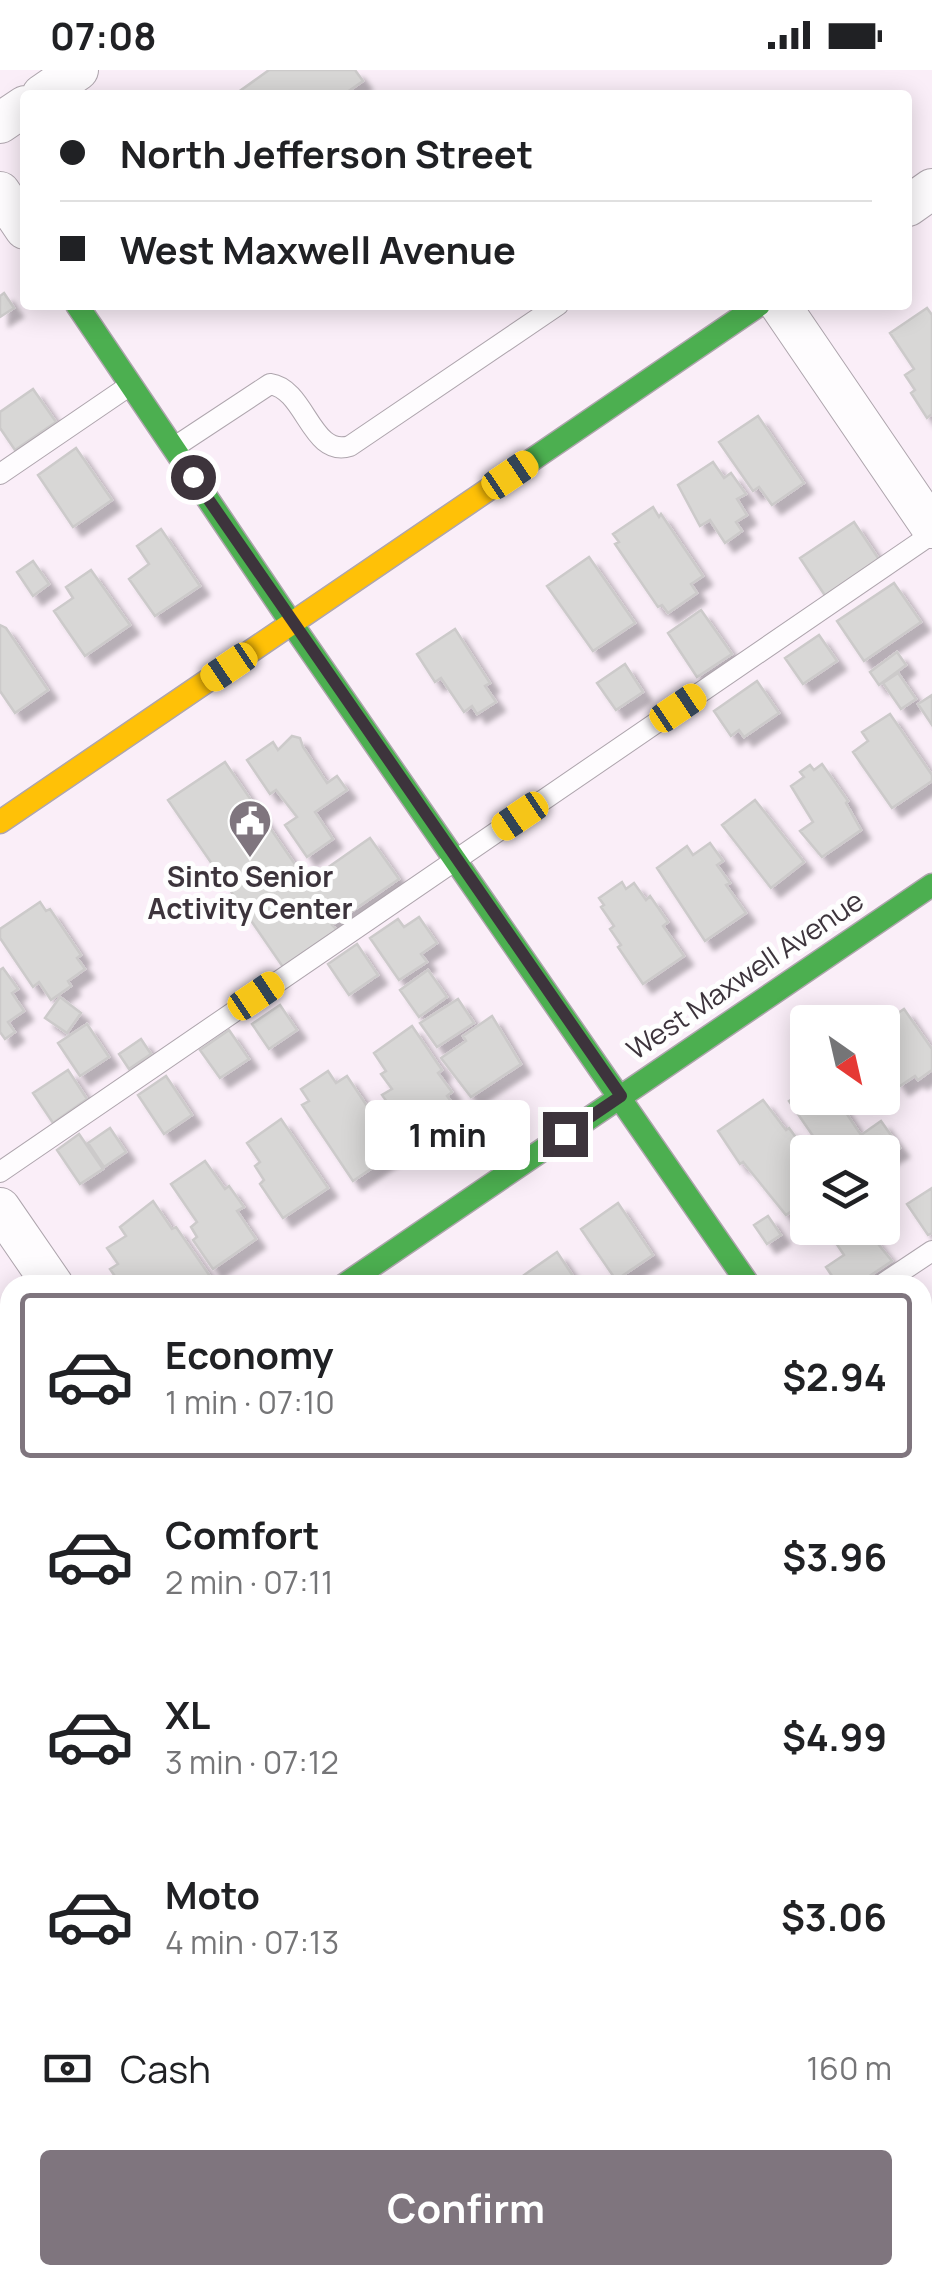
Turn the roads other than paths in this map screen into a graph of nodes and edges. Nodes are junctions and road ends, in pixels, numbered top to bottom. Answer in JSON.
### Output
{"nodes":[{"id":1,"x":78,"y":70,"type":"edge"},
{"id":2,"x":49,"y":90,"type":"edge"},
{"id":3,"x":0,"y":192,"type":"edge"},
{"id":4,"x":20,"y":222,"type":"edge"},
{"id":5,"x":80,"y":310,"type":"edge"},
{"id":6,"x":551,"y":310,"type":"edge"},
{"id":7,"x":752,"y":310,"type":"edge"},
{"id":8,"x":783,"y":310,"type":"edge"},
{"id":9,"x":131,"y":385,"type":"junction"},
{"id":10,"x":173,"y":448,"type":"junction"},
{"id":11,"x":0,"y":474,"type":"edge"},
{"id":12,"x":932,"y":531,"type":"edge"},
{"id":13,"x":292,"y":624,"type":"junction"},
{"id":14,"x":0,"y":822,"type":"edge"},
{"id":15,"x":457,"y":860,"type":"junction"},
{"id":16,"x":932,"y":885,"type":"edge"},
{"id":17,"x":621,"y":1096,"type":"junction"},
{"id":18,"x":0,"y":1172,"type":"edge"},
{"id":19,"x":0,"y":1208,"type":"edge"},
{"id":20,"x":932,"y":1251,"type":"edge"},
{"id":21,"x":46,"y":1275,"type":"edge"},
{"id":22,"x":359,"y":1275,"type":"edge"},
{"id":23,"x":742,"y":1275,"type":"edge"},
{"id":24,"x":896,"y":1275,"type":"edge"}],
"edges":[{"from":1,"to":2,"type":"street"},
{"from":3,"to":4,"type":"street"},
{"from":5,"to":9,"type":"street"},
{"from":6,"to":10,"type":"lane"},
{"from":7,"to":13,"type":"street"},
{"from":8,"to":12,"type":"street"},
{"from":9,"to":10,"type":"street"},
{"from":9,"to":11,"type":"lane"},
{"from":10,"to":13,"type":"street"},
{"from":12,"to":15,"type":"lane"},
{"from":13,"to":14,"type":"street"},
{"from":13,"to":15,"type":"street"},
{"from":15,"to":17,"type":"street"},
{"from":15,"to":18,"type":"lane"},
{"from":16,"to":17,"type":"street","name":"West Maxwell Avenue"},
{"from":17,"to":22,"type":"street","name":"West Maxwell Avenue"},
{"from":17,"to":23,"type":"street"},
{"from":19,"to":21,"type":"street"},
{"from":20,"to":24,"type":"lane"}]}
